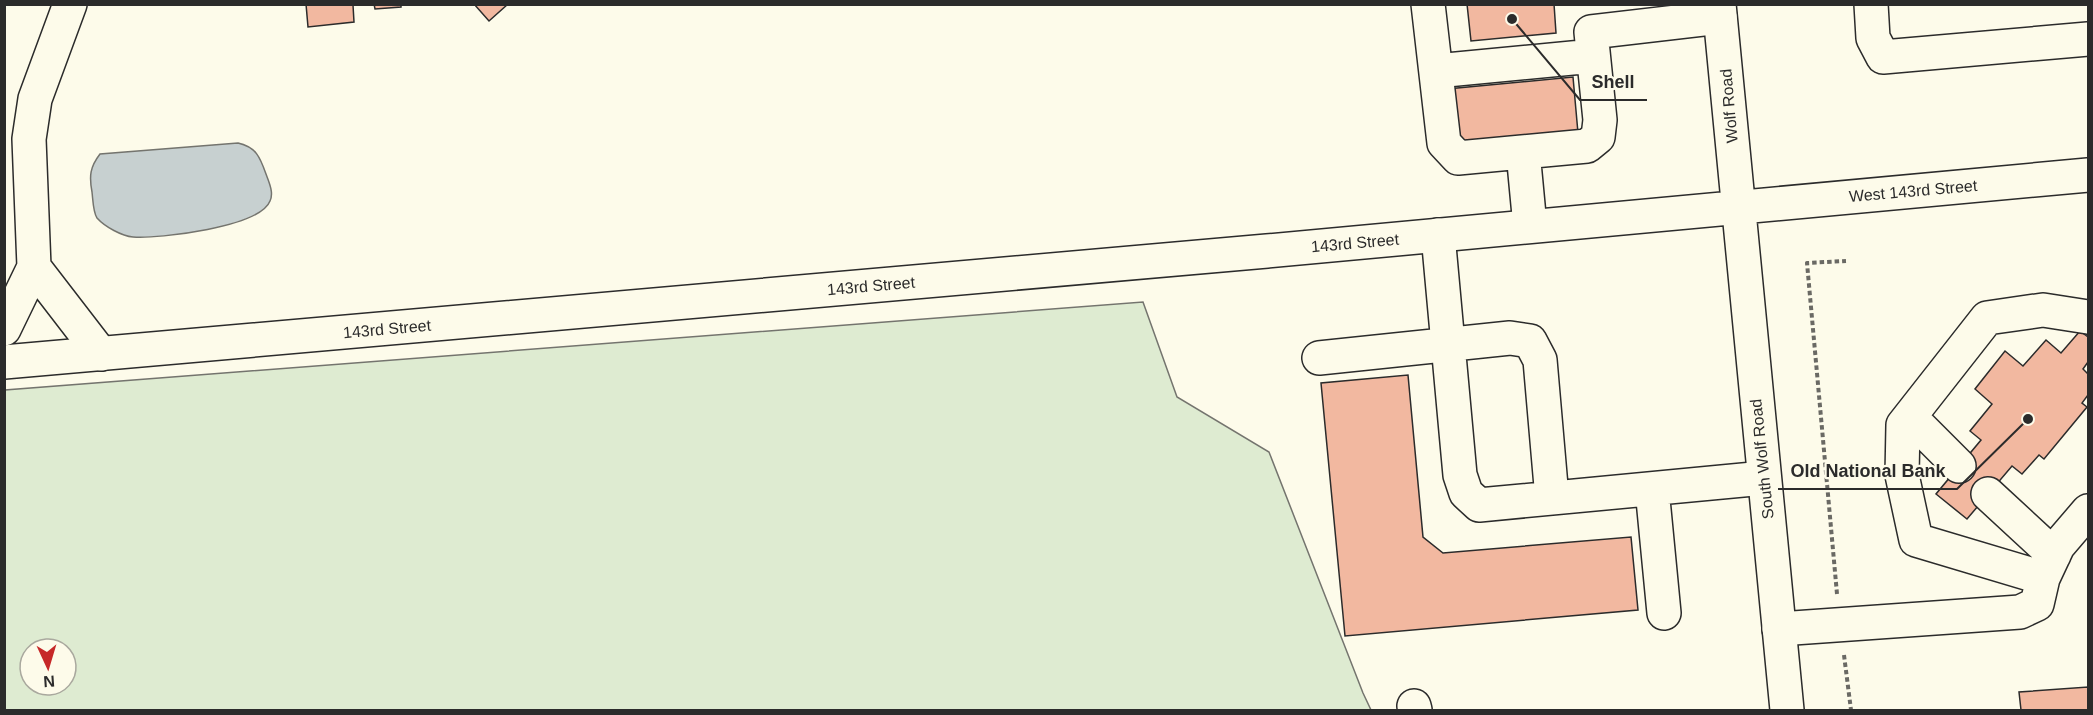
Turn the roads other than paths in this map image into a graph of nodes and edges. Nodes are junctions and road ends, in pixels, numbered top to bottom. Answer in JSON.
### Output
{"nodes":[{"id":1,"x":70,"y":4,"type":"edge"},
{"id":2,"x":1428,"y":4,"type":"edge"},
{"id":3,"x":1870,"y":4,"type":"edge"},
{"id":4,"x":1720,"y":11,"type":"edge"},
{"id":5,"x":2088,"y":39,"type":"edge"},
{"id":6,"x":1593,"y":56,"type":"junction"},
{"id":7,"x":1436,"y":71,"type":"junction"},
{"id":8,"x":1523,"y":152,"type":"junction"},
{"id":9,"x":2085,"y":171,"type":"edge"},
{"id":10,"x":1738,"y":208,"type":"junction"},
{"id":11,"x":1530,"y":226,"type":"junction"},
{"id":12,"x":1438,"y":235,"type":"junction"},
{"id":13,"x":34,"y":267,"type":"junction"},
{"id":14,"x":2088,"y":318,"type":"edge"},
{"id":15,"x":4,"y":329,"type":"edge"},
{"id":16,"x":1448,"y":344,"type":"junction"},
{"id":17,"x":101,"y":354,"type":"junction"},
{"id":18,"x":1319,"y":358,"type":"dead end"},
{"id":19,"x":4,"y":362,"type":"edge"},
{"id":20,"x":1910,"y":417,"type":"junction"},
{"id":21,"x":1959,"y":466,"type":"dead end"},
{"id":22,"x":1764,"y":478,"type":"junction"},
{"id":23,"x":1652,"y":489,"type":"junction"},
{"id":24,"x":1988,"y":494,"type":"dead end"},
{"id":25,"x":1552,"y":498,"type":"junction"},
{"id":26,"x":2088,"y":511,"type":"edge"},
{"id":27,"x":2049,"y":566,"type":"junction"},
{"id":28,"x":1664,"y":613,"type":"dead end"},
{"id":29,"x":1779,"y":629,"type":"junction"},
{"id":30,"x":1787,"y":711,"type":"edge"}],
"edges":[{"from":1,"to":13,"type":"main road"},
{"from":2,"to":7,"type":"main road"},
{"from":3,"to":5,"type":"main road"},
{"from":4,"to":6,"type":"main road"},
{"from":4,"to":10,"type":"main road","name":"Wolf Road"},
{"from":6,"to":7,"type":"main road"},
{"from":6,"to":8,"type":"main road"},
{"from":7,"to":8,"type":"main road"},
{"from":8,"to":11,"type":"main road"},
{"from":9,"to":10,"type":"main road","name":"West 143rd Street"},
{"from":10,"to":11,"type":"main road","name":"143rd Street"},
{"from":10,"to":22,"type":"main road","name":"South Wolf Road"},
{"from":11,"to":12,"type":"main road","name":"143rd Street"},
{"from":12,"to":16,"type":"main road"},
{"from":12,"to":17,"type":"main road","name":"143rd Street"},
{"from":13,"to":15,"type":"main road"},
{"from":13,"to":17,"type":"main road"},
{"from":14,"to":20,"type":"main road"},
{"from":16,"to":18,"type":"main road"},
{"from":16,"to":25,"type":"main road"},
{"from":16,"to":25,"type":"main road"},
{"from":17,"to":19,"type":"main road","name":"143rd Street"},
{"from":20,"to":21,"type":"main road"},
{"from":20,"to":27,"type":"main road"},
{"from":22,"to":23,"type":"main road"},
{"from":22,"to":29,"type":"main road","name":"South Wolf Road"},
{"from":23,"to":25,"type":"main road"},
{"from":23,"to":28,"type":"main road"},
{"from":24,"to":27,"type":"main road"},
{"from":26,"to":27,"type":"main road"},
{"from":27,"to":29,"type":"main road"},
{"from":29,"to":30,"type":"main road","name":"South Wolf Road"}]}
